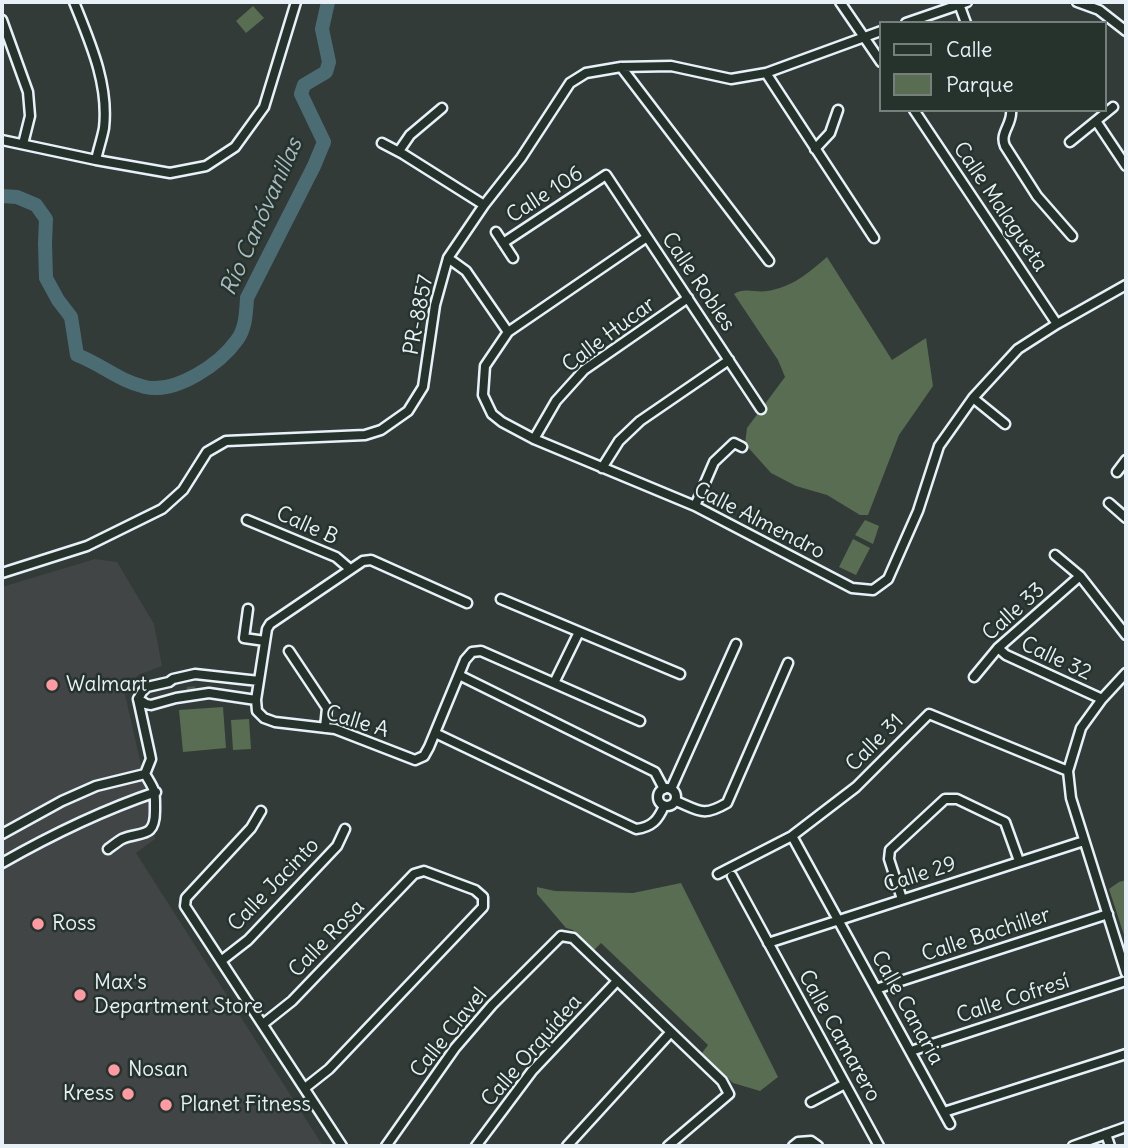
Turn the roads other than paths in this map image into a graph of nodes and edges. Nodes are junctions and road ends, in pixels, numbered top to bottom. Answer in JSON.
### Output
{"nodes":[{"id":1,"x":74,"y":2,"type":"edge"},
{"id":2,"x":296,"y":2,"type":"edge"},
{"id":3,"x":840,"y":2,"type":"edge"},
{"id":4,"x":1077,"y":2,"type":"edge"},
{"id":5,"x":963,"y":3,"type":"edge"},
{"id":6,"x":2,"y":20,"type":"edge"},
{"id":7,"x":912,"y":21,"type":"edge"},
{"id":8,"x":966,"y":21,"type":"edge"},
{"id":9,"x":880,"y":32,"type":"edge"},
{"id":10,"x":1126,"y":32,"type":"edge"},
{"id":11,"x":864,"y":37,"type":"junction"},
{"id":12,"x":880,"y":61,"type":"edge"},
{"id":13,"x":621,"y":67,"type":"junction"},
{"id":14,"x":766,"y":73,"type":"junction"},
{"id":15,"x":1113,"y":107,"type":"dead end"},
{"id":16,"x":442,"y":108,"type":"dead end"},
{"id":17,"x":838,"y":110,"type":"dead end"},
{"id":18,"x":915,"y":112,"type":"edge"},
{"id":19,"x":1012,"y":112,"type":"edge"},
{"id":20,"x":1107,"y":112,"type":"edge"},
{"id":21,"x":1107,"y":112,"type":"edge"},
{"id":22,"x":1096,"y":121,"type":"junction"},
{"id":23,"x":2,"y":139,"type":"edge"},
{"id":24,"x":1070,"y":142,"type":"dead end"},
{"id":25,"x":382,"y":143,"type":"dead end"},
{"id":26,"x":23,"y":144,"type":"junction"},
{"id":27,"x":815,"y":149,"type":"junction"},
{"id":28,"x":399,"y":151,"type":"junction"},
{"id":29,"x":96,"y":160,"type":"junction"},
{"id":30,"x":1126,"y":166,"type":"edge"},
{"id":31,"x":606,"y":175,"type":"joint"},
{"id":32,"x":484,"y":205,"type":"junction"},
{"id":33,"x":496,"y":232,"type":"dead end"},
{"id":34,"x":1072,"y":236,"type":"dead end"},
{"id":35,"x":647,"y":237,"type":"junction"},
{"id":36,"x":874,"y":239,"type":"dead end"},
{"id":37,"x":503,"y":243,"type":"junction"},
{"id":38,"x":448,"y":258,"type":"junction"},
{"id":39,"x":513,"y":258,"type":"dead end"},
{"id":40,"x":769,"y":261,"type":"dead end"},
{"id":41,"x":1126,"y":285,"type":"edge"},
{"id":42,"x":688,"y":298,"type":"junction"},
{"id":43,"x":1057,"y":324,"type":"junction"},
{"id":44,"x":508,"y":332,"type":"junction"},
{"id":45,"x":729,"y":360,"type":"junction"},
{"id":46,"x":973,"y":398,"type":"junction"},
{"id":47,"x":761,"y":409,"type":"dead end"},
{"id":48,"x":1004,"y":424,"type":"dead end"},
{"id":49,"x":534,"y":439,"type":"junction"},
{"id":50,"x":741,"y":447,"type":"dead end"},
{"id":51,"x":1126,"y":460,"type":"edge"},
{"id":52,"x":602,"y":468,"type":"junction"},
{"id":53,"x":1117,"y":472,"type":"dead end"},
{"id":54,"x":1109,"y":503,"type":"dead end"},
{"id":55,"x":695,"y":506,"type":"junction"},
{"id":56,"x":1126,"y":518,"type":"edge"},
{"id":57,"x":247,"y":520,"type":"dead end"},
{"id":58,"x":1055,"y":555,"type":"dead end"},
{"id":59,"x":350,"y":569,"type":"junction"},
{"id":60,"x":2,"y":573,"type":"edge"},
{"id":61,"x":1080,"y":576,"type":"junction"},
{"id":62,"x":501,"y":599,"type":"dead end"},
{"id":63,"x":467,"y":603,"type":"dead end"},
{"id":64,"x":248,"y":609,"type":"dead end"},
{"id":65,"x":579,"y":632,"type":"junction"},
{"id":66,"x":1126,"y":635,"type":"edge"},
{"id":67,"x":265,"y":641,"type":"junction"},
{"id":68,"x":736,"y":644,"type":"dead end"},
{"id":69,"x":998,"y":648,"type":"junction"},
{"id":70,"x":289,"y":652,"type":"dead end"},
{"id":71,"x":788,"y":663,"type":"dead end"},
{"id":72,"x":1126,"y":673,"type":"edge"},
{"id":73,"x":680,"y":674,"type":"dead end"},
{"id":74,"x":459,"y":675,"type":"junction"},
{"id":75,"x":974,"y":677,"type":"dead end"},
{"id":76,"x":259,"y":681,"type":"junction"},
{"id":77,"x":554,"y":683,"type":"junction"},
{"id":78,"x":198,"y":690,"type":"tunnel mouth"},
{"id":79,"x":187,"y":691,"type":"tunnel mouth"},
{"id":80,"x":209,"y":693,"type":"junction"},
{"id":81,"x":178,"y":698,"type":"junction"},
{"id":82,"x":138,"y":699,"type":"junction"},
{"id":83,"x":256,"y":699,"type":"junction"},
{"id":84,"x":1102,"y":699,"type":"junction"},
{"id":85,"x":640,"y":721,"type":"dead end"},
{"id":86,"x":325,"y":728,"type":"junction"},
{"id":87,"x":435,"y":733,"type":"junction"},
{"id":88,"x":1069,"y":771,"type":"junction"},
{"id":89,"x":145,"y":774,"type":"junction"},
{"id":90,"x":667,"y":789,"type":"junction"},
{"id":91,"x":156,"y":792,"type":"junction"},
{"id":92,"x":676,"y":801,"type":"junction"},
{"id":93,"x":664,"y":806,"type":"junction"},
{"id":94,"x":261,"y":811,"type":"dead end"},
{"id":95,"x":345,"y":829,"type":"dead end"},
{"id":96,"x":2,"y":834,"type":"edge"},
{"id":97,"x":792,"y":836,"type":"junction"},
{"id":98,"x":1084,"y":841,"type":"junction"},
{"id":99,"x":108,"y":849,"type":"dead end"},
{"id":100,"x":1019,"y":861,"type":"junction"},
{"id":101,"x":2,"y":863,"type":"edge"},
{"id":102,"x":718,"y":874,"type":"dead end"},
{"id":103,"x":732,"y":876,"type":"dead end"},
{"id":104,"x":902,"y":899,"type":"junction"},
{"id":105,"x":1108,"y":914,"type":"junction"},
{"id":106,"x":839,"y":920,"type":"junction"},
{"id":107,"x":768,"y":943,"type":"junction"},
{"id":108,"x":221,"y":961,"type":"junction"},
{"id":109,"x":1126,"y":973,"type":"edge"},
{"id":110,"x":617,"y":981,"type":"junction"},
{"id":111,"x":1126,"y":981,"type":"edge"},
{"id":112,"x":876,"y":989,"type":"junction"},
{"id":113,"x":263,"y":1024,"type":"junction"},
{"id":114,"x":670,"y":1032,"type":"junction"},
{"id":115,"x":911,"y":1051,"type":"junction"},
{"id":116,"x":1126,"y":1054,"type":"edge"},
{"id":117,"x":845,"y":1084,"type":"junction"},
{"id":118,"x":305,"y":1088,"type":"junction"},
{"id":119,"x":811,"y":1102,"type":"dead end"},
{"id":120,"x":944,"y":1112,"type":"junction"},
{"id":121,"x":950,"y":1124,"type":"dead end"},
{"id":122,"x":1126,"y":1127,"type":"edge"},
{"id":123,"x":1106,"y":1135,"type":"junction"},
{"id":124,"x":815,"y":1144,"type":"edge"},
{"id":125,"x":342,"y":1146,"type":"edge"},
{"id":126,"x":386,"y":1146,"type":"edge"},
{"id":127,"x":476,"y":1146,"type":"edge"},
{"id":128,"x":567,"y":1146,"type":"edge"},
{"id":129,"x":668,"y":1146,"type":"edge"},
{"id":130,"x":793,"y":1146,"type":"edge"},
{"id":131,"x":879,"y":1146,"type":"edge"},
{"id":132,"x":1073,"y":1146,"type":"edge"},
{"id":133,"x":1110,"y":1146,"type":"edge"}],
"edges":[{"from":1,"to":29,"type":"street"},
{"from":2,"to":29,"type":"street"},
{"from":3,"to":11,"type":"street"},
{"from":4,"to":10,"type":"street"},
{"from":5,"to":7,"type":"street"},
{"from":5,"to":8,"type":"street"},
{"from":6,"to":26,"type":"street"},
{"from":9,"to":11,"type":"street","name":"PR-8857"},
{"from":11,"to":12,"type":"street"},
{"from":11,"to":14,"type":"street","name":"PR-8857"},
{"from":13,"to":14,"type":"street","name":"PR-8857"},
{"from":13,"to":32,"type":"street","name":"PR-8857"},
{"from":13,"to":40,"type":"street"},
{"from":14,"to":27,"type":"street"},
{"from":15,"to":21,"type":"street"},
{"from":16,"to":28,"type":"street"},
{"from":17,"to":27,"type":"street"},
{"from":18,"to":43,"type":"street","name":"Calle Malagueta"},
{"from":19,"to":34,"type":"street"},
{"from":20,"to":22,"type":"street"},
{"from":22,"to":24,"type":"street"},
{"from":22,"to":30,"type":"street"},
{"from":23,"to":26,"type":"street"},
{"from":25,"to":28,"type":"street"},
{"from":26,"to":29,"type":"street"},
{"from":27,"to":36,"type":"street"},
{"from":28,"to":32,"type":"street"},
{"from":31,"to":35,"type":"street","name":"Calle Robles"},
{"from":31,"to":37,"type":"street","name":"Calle 106"},
{"from":32,"to":38,"type":"street","name":"PR-8857"},
{"from":33,"to":37,"type":"street"},
{"from":35,"to":42,"type":"street","name":"Calle Robles"},
{"from":35,"to":44,"type":"street","name":"Calle Almendro"},
{"from":37,"to":39,"type":"street"},
{"from":38,"to":44,"type":"street"},
{"from":38,"to":60,"type":"street","name":"PR-8857"},
{"from":41,"to":43,"type":"street","name":"Calle Almendro"},
{"from":42,"to":45,"type":"street","name":"Calle Robles"},
{"from":42,"to":49,"type":"street","name":"Calle Hucar"},
{"from":43,"to":46,"type":"street","name":"Calle Almendro"},
{"from":44,"to":49,"type":"street","name":"Calle Almendro"},
{"from":45,"to":47,"type":"street","name":"Calle Robles"},
{"from":45,"to":52,"type":"street"},
{"from":46,"to":48,"type":"street"},
{"from":46,"to":55,"type":"street","name":"Calle Almendro"},
{"from":49,"to":52,"type":"street","name":"Calle Almendro"},
{"from":50,"to":55,"type":"street"},
{"from":51,"to":53,"type":"street"},
{"from":52,"to":55,"type":"street","name":"Calle Almendro"},
{"from":54,"to":56,"type":"street"},
{"from":57,"to":59,"type":"street","name":"Calle B"},
{"from":58,"to":61,"type":"street"},
{"from":59,"to":63,"type":"street"},
{"from":59,"to":67,"type":"street"},
{"from":61,"to":66,"type":"street"},
{"from":61,"to":69,"type":"street","name":"Calle 33"},
{"from":62,"to":65,"type":"street"},
{"from":64,"to":67,"type":"street"},
{"from":65,"to":73,"type":"street"},
{"from":65,"to":77,"type":"street"},
{"from":67,"to":76,"type":"street"},
{"from":68,"to":90,"type":"street"},
{"from":69,"to":75,"type":"street","name":"Calle 33"},
{"from":69,"to":84,"type":"street","name":"Calle 32"},
{"from":70,"to":86,"type":"street"},
{"from":71,"to":92,"type":"street"},
{"from":72,"to":84,"type":"street"},
{"from":74,"to":77,"type":"street","name":"Calle A"},
{"from":74,"to":87,"type":"street","name":"Calle A"},
{"from":74,"to":90,"type":"street"},
{"from":76,"to":82,"type":"street"},
{"from":76,"to":83,"type":"street"},
{"from":77,"to":85,"type":"street","name":"Calle A"},
{"from":78,"to":80,"type":"street"},
{"from":79,"to":81,"type":"street"},
{"from":80,"to":81,"type":"street"},
{"from":80,"to":83,"type":"street"},
{"from":81,"to":82,"type":"street"},
{"from":82,"to":89,"type":"street"},
{"from":83,"to":86,"type":"street","name":"Calle A"},
{"from":84,"to":88,"type":"street"},
{"from":86,"to":87,"type":"street","name":"Calle A"},
{"from":87,"to":93,"type":"street"},
{"from":88,"to":97,"type":"street","name":"Calle 31"},
{"from":88,"to":98,"type":"street"},
{"from":89,"to":91,"type":"street"},
{"from":89,"to":96,"type":"street"},
{"from":90,"to":92,"type":"street"},
{"from":90,"to":93,"type":"street"},
{"from":91,"to":99,"type":"street"},
{"from":91,"to":101,"type":"street"},
{"from":92,"to":93,"type":"street"},
{"from":94,"to":108,"type":"street"},
{"from":95,"to":108,"type":"street","name":"Calle Jacinto"},
{"from":97,"to":102,"type":"street","name":"Calle 31"},
{"from":97,"to":106,"type":"street","name":"Calle Canaria"},
{"from":98,"to":100,"type":"street","name":"Calle 29"},
{"from":98,"to":105,"type":"street"},
{"from":100,"to":104,"type":"street","name":"Calle 29"},
{"from":100,"to":104,"type":"street"},
{"from":103,"to":107,"type":"street","name":"Calle Camarero"},
{"from":104,"to":106,"type":"street","name":"Calle 29"},
{"from":105,"to":109,"type":"street"},
{"from":105,"to":112,"type":"street","name":"Calle Bachiller"},
{"from":106,"to":107,"type":"street","name":"Calle 29"},
{"from":106,"to":112,"type":"street","name":"Calle Canaria"},
{"from":107,"to":117,"type":"street","name":"Calle Camarero"},
{"from":108,"to":113,"type":"street"},
{"from":110,"to":114,"type":"street"},
{"from":110,"to":126,"type":"street","name":"Calle Clavel"},
{"from":110,"to":127,"type":"street","name":"Calle Orquídea"},
{"from":111,"to":115,"type":"street","name":"Calle Cofresí"},
{"from":112,"to":115,"type":"street","name":"Calle Canaria"},
{"from":113,"to":118,"type":"street"},
{"from":113,"to":118,"type":"street","name":"Calle Rosa"},
{"from":114,"to":128,"type":"street"},
{"from":114,"to":129,"type":"street"},
{"from":115,"to":120,"type":"street","name":"Calle Canaria"},
{"from":116,"to":120,"type":"street"},
{"from":117,"to":119,"type":"street"},
{"from":117,"to":131,"type":"street","name":"Calle Camarero"},
{"from":118,"to":125,"type":"street"},
{"from":120,"to":121,"type":"street","name":"Calle Canaria"},
{"from":122,"to":123,"type":"street"},
{"from":123,"to":132,"type":"street"},
{"from":123,"to":133,"type":"street"},
{"from":124,"to":130,"type":"street"}]}
